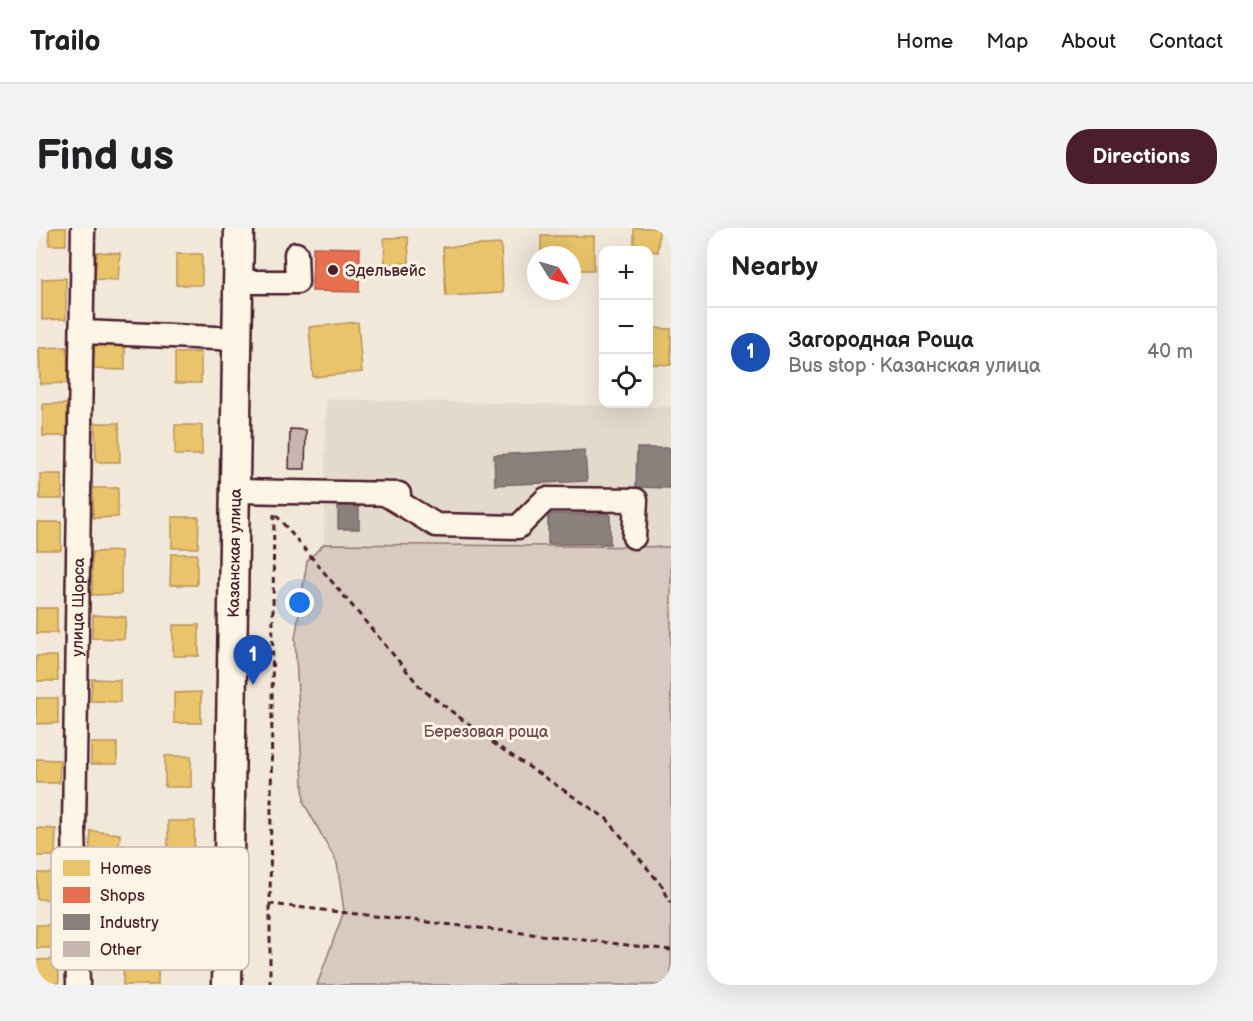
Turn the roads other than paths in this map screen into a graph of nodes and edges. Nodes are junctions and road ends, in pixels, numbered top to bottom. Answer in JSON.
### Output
{"nodes":[{"id":1,"x":83,"y":228,"type":"edge"},
{"id":2,"x":239,"y":228,"type":"edge"},
{"id":3,"x":296,"y":254,"type":"dead end"},
{"id":4,"x":239,"y":282,"type":"junction"},
{"id":5,"x":83,"y":332,"type":"junction"},
{"id":6,"x":238,"y":339,"type":"junction"},
{"id":7,"x":235,"y":491,"type":"junction"},
{"id":8,"x":385,"y":494,"type":"junction"},
{"id":9,"x":409,"y":494,"type":"dead end"},
{"id":10,"x":634,"y":537,"type":"dead end"},
{"id":11,"x":74,"y":847,"type":"edge"},
{"id":12,"x":229,"y":847,"type":"edge"},
{"id":13,"x":78,"y":970,"type":"edge"},
{"id":14,"x":227,"y":970,"type":"edge"},
{"id":15,"x":78,"y":985,"type":"edge"},
{"id":16,"x":227,"y":985,"type":"edge"}],
"edges":[{"from":1,"to":5,"type":"street","name":"улица Щорса"},
{"from":2,"to":4,"type":"main road","name":"Казанская улица"},
{"from":3,"to":4,"type":"street"},
{"from":4,"to":6,"type":"main road","name":"Казанская улица"},
{"from":5,"to":6,"type":"street"},
{"from":5,"to":11,"type":"street","name":"улица Щорса"},
{"from":6,"to":7,"type":"main road","name":"Казанская улица"},
{"from":7,"to":8,"type":"street"},
{"from":7,"to":12,"type":"main road","name":"Казанская улица"},
{"from":8,"to":9,"type":"street"},
{"from":8,"to":10,"type":"street"},
{"from":13,"to":15,"type":"street","name":"улица Щорса"},
{"from":14,"to":16,"type":"main road","name":"Казанская улица"}]}
